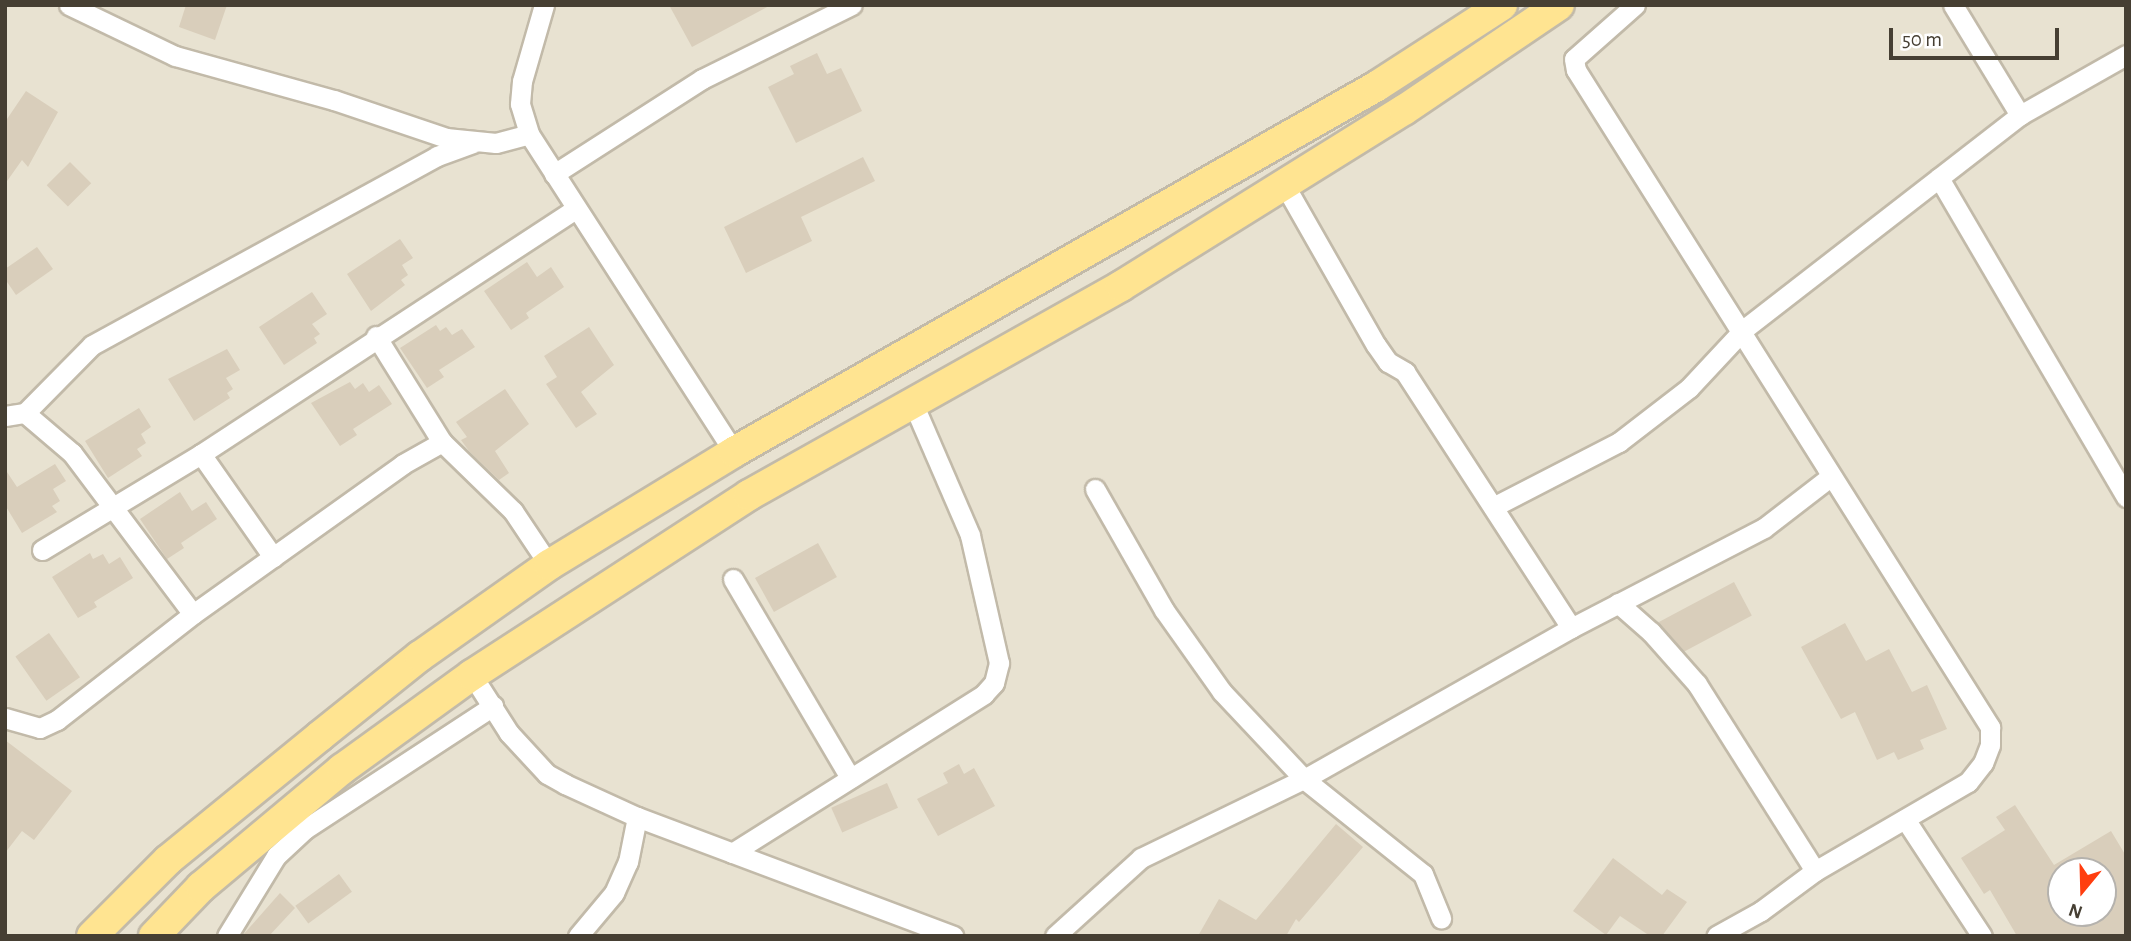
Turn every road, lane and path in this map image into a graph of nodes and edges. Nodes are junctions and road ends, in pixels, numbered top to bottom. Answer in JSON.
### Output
{"nodes":[{"id":1,"x":69,"y":5,"type":"edge"},
{"id":2,"x":544,"y":5,"type":"edge"},
{"id":3,"x":852,"y":5,"type":"edge"},
{"id":4,"x":1502,"y":5,"type":"edge"},
{"id":5,"x":1559,"y":5,"type":"edge"},
{"id":6,"x":1635,"y":5,"type":"edge"},
{"id":7,"x":1954,"y":5,"type":"edge"},
{"id":8,"x":2126,"y":55,"type":"edge"},
{"id":9,"x":2020,"y":115,"type":"junction"},
{"id":10,"x":529,"y":134,"type":"junction"},
{"id":11,"x":472,"y":144,"type":"junction"},
{"id":12,"x":554,"y":174,"type":"junction"},
{"id":13,"x":1939,"y":178,"type":"junction"},
{"id":14,"x":1284,"y":184,"type":"junction"},
{"id":15,"x":576,"y":209,"type":"junction"},
{"id":16,"x":1743,"y":330,"type":"junction"},
{"id":17,"x":376,"y":336,"type":"junction"},
{"id":18,"x":913,"y":403,"type":"junction"},
{"id":19,"x":25,"y":413,"type":"junction"},
{"id":20,"x":5,"y":416,"type":"edge"},
{"id":21,"x":442,"y":442,"type":"junction"},
{"id":22,"x":734,"y":452,"type":"junction"},
{"id":23,"x":201,"y":454,"type":"junction"},
{"id":24,"x":1830,"y":477,"type":"junction"},
{"id":25,"x":1095,"y":489,"type":"dead end"},
{"id":26,"x":2126,"y":497,"type":"edge"},
{"id":27,"x":114,"y":505,"type":"junction"},
{"id":28,"x":1493,"y":508,"type":"junction"},
{"id":29,"x":42,"y":550,"type":"dead end"},
{"id":30,"x":273,"y":557,"type":"junction"},
{"id":31,"x":549,"y":565,"type":"junction"},
{"id":32,"x":733,"y":579,"type":"dead end"},
{"id":33,"x":1618,"y":603,"type":"junction"},
{"id":34,"x":193,"y":614,"type":"junction"},
{"id":35,"x":1572,"y":628,"type":"junction"},
{"id":36,"x":472,"y":676,"type":"junction"},
{"id":37,"x":493,"y":706,"type":"junction"},
{"id":38,"x":5,"y":718,"type":"edge"},
{"id":39,"x":320,"y":736,"type":"junction"},
{"id":40,"x":342,"y":769,"type":"junction"},
{"id":41,"x":850,"y":778,"type":"junction"},
{"id":42,"x":1304,"y":779,"type":"junction"},
{"id":43,"x":637,"y":817,"type":"junction"},
{"id":44,"x":1905,"y":820,"type":"junction"},
{"id":45,"x":732,"y":853,"type":"junction"},
{"id":46,"x":1815,"y":871,"type":"junction"},
{"id":47,"x":1441,"y":918,"type":"dead end"},
{"id":48,"x":92,"y":936,"type":"edge"},
{"id":49,"x":154,"y":936,"type":"edge"},
{"id":50,"x":227,"y":936,"type":"edge"},
{"id":51,"x":578,"y":936,"type":"edge"},
{"id":52,"x":953,"y":936,"type":"edge"},
{"id":53,"x":1055,"y":936,"type":"edge"},
{"id":54,"x":1716,"y":936,"type":"edge"},
{"id":55,"x":1982,"y":936,"type":"edge"}],
"edges":[{"from":1,"to":11,"type":"street"},
{"from":2,"to":10,"type":"street"},
{"from":3,"to":12,"type":"street"},
{"from":4,"to":22,"type":"main road"},
{"from":5,"to":14,"type":"main road"},
{"from":6,"to":16,"type":"street"},
{"from":7,"to":9,"type":"street"},
{"from":8,"to":9,"type":"street"},
{"from":9,"to":13,"type":"street"},
{"from":10,"to":11,"type":"street"},
{"from":10,"to":12,"type":"street"},
{"from":11,"to":19,"type":"street"},
{"from":12,"to":15,"type":"street"},
{"from":13,"to":16,"type":"street"},
{"from":13,"to":26,"type":"street"},
{"from":14,"to":18,"type":"main road"},
{"from":14,"to":28,"type":"street"},
{"from":15,"to":17,"type":"street"},
{"from":15,"to":22,"type":"street"},
{"from":16,"to":24,"type":"street"},
{"from":16,"to":28,"type":"street"},
{"from":17,"to":21,"type":"street"},
{"from":17,"to":23,"type":"street"},
{"from":18,"to":36,"type":"main road"},
{"from":18,"to":41,"type":"street"},
{"from":19,"to":20,"type":"street"},
{"from":19,"to":27,"type":"street"},
{"from":21,"to":30,"type":"street"},
{"from":21,"to":31,"type":"street"},
{"from":22,"to":31,"type":"main road"},
{"from":23,"to":27,"type":"street"},
{"from":23,"to":30,"type":"street"},
{"from":24,"to":33,"type":"street"},
{"from":24,"to":44,"type":"street"},
{"from":25,"to":42,"type":"street"},
{"from":27,"to":29,"type":"street"},
{"from":27,"to":34,"type":"street"},
{"from":28,"to":35,"type":"street"},
{"from":30,"to":34,"type":"street"},
{"from":31,"to":39,"type":"main road"},
{"from":32,"to":41,"type":"street"},
{"from":33,"to":35,"type":"street"},
{"from":33,"to":46,"type":"street"},
{"from":34,"to":38,"type":"street"},
{"from":35,"to":42,"type":"street"},
{"from":36,"to":37,"type":"street"},
{"from":36,"to":40,"type":"main road"},
{"from":37,"to":43,"type":"street"},
{"from":37,"to":50,"type":"street"},
{"from":39,"to":40,"type":"main road"},
{"from":39,"to":48,"type":"main road"},
{"from":40,"to":49,"type":"main road"},
{"from":41,"to":45,"type":"street"},
{"from":42,"to":47,"type":"street"},
{"from":42,"to":53,"type":"street"},
{"from":43,"to":45,"type":"street"},
{"from":43,"to":51,"type":"street"},
{"from":44,"to":46,"type":"street"},
{"from":44,"to":55,"type":"street"},
{"from":45,"to":52,"type":"street"},
{"from":46,"to":54,"type":"street"}]}
